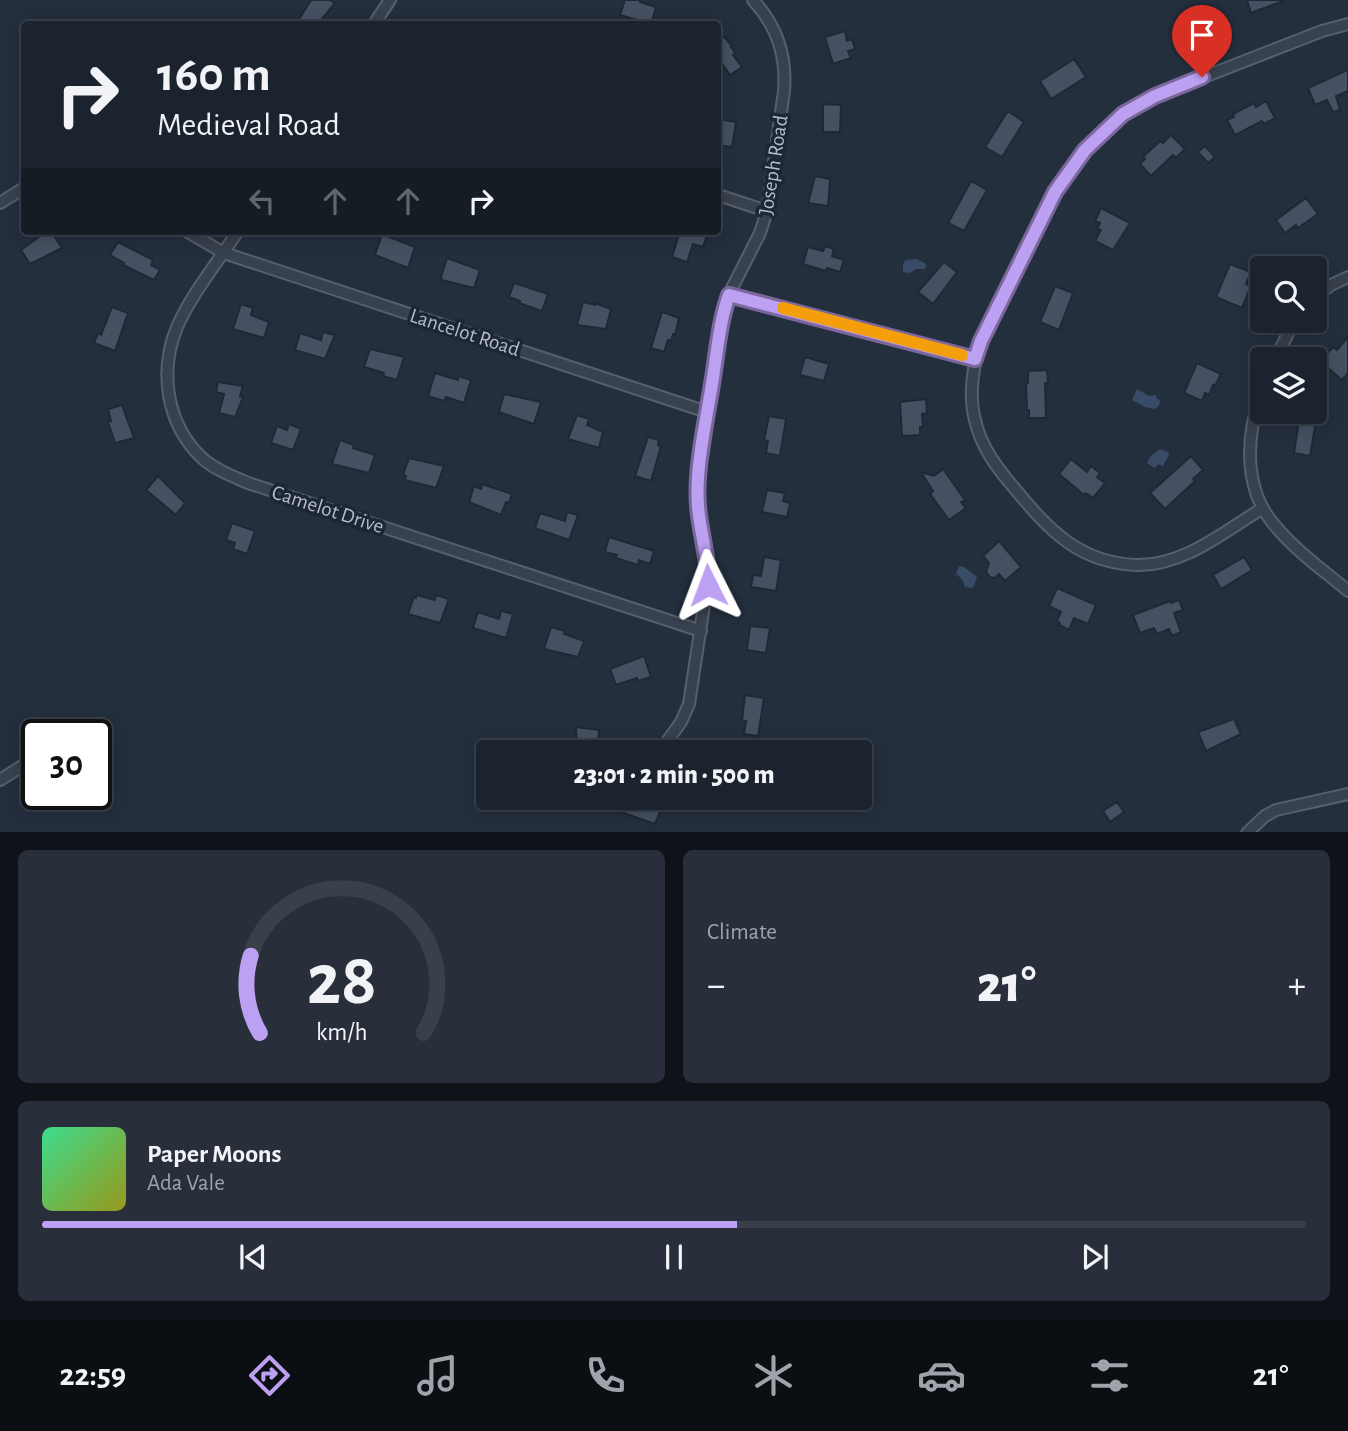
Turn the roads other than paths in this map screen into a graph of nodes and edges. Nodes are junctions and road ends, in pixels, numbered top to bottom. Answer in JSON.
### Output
{"nodes":[{"id":1,"x":390,"y":0,"type":"edge"},
{"id":2,"x":753,"y":0,"type":"edge"},
{"id":3,"x":376,"y":21,"type":"edge"},
{"id":4,"x":1348,"y":24,"type":"edge"},
{"id":5,"x":21,"y":190,"type":"edge"},
{"id":6,"x":721,"y":196,"type":"edge"},
{"id":7,"x":0,"y":202,"type":"edge"},
{"id":8,"x":767,"y":211,"type":"junction"},
{"id":9,"x":194,"y":235,"type":"edge"},
{"id":10,"x":235,"y":235,"type":"edge"},
{"id":11,"x":224,"y":253,"type":"junction"},
{"id":12,"x":1348,"y":277,"type":"edge"},
{"id":13,"x":1327,"y":288,"type":"edge"},
{"id":14,"x":729,"y":295,"type":"junction"},
{"id":15,"x":975,"y":359,"type":"junction"},
{"id":16,"x":707,"y":412,"type":"junction"},
{"id":17,"x":1252,"y":424,"type":"edge"},
{"id":18,"x":1263,"y":508,"type":"junction"},
{"id":19,"x":1348,"y":592,"type":"edge"},
{"id":20,"x":701,"y":631,"type":"junction"},
{"id":21,"x":668,"y":740,"type":"dead end"},
{"id":22,"x":21,"y":767,"type":"edge"},
{"id":23,"x":0,"y":780,"type":"edge"},
{"id":24,"x":1348,"y":794,"type":"edge"},
{"id":25,"x":1247,"y":832,"type":"edge"}],
"edges":[{"from":1,"to":3,"type":"street"},
{"from":2,"to":8,"type":"street","name":"Joseph Road"},
{"from":4,"to":15,"type":"street"},
{"from":5,"to":7,"type":"street"},
{"from":6,"to":8,"type":"street"},
{"from":8,"to":14,"type":"street","name":"Joseph Road"},
{"from":9,"to":11,"type":"street","name":"Lancelot Road"},
{"from":10,"to":11,"type":"street","name":"Camelot Drive"},
{"from":11,"to":16,"type":"street","name":"Lancelot Road"},
{"from":11,"to":20,"type":"street","name":"Camelot Drive"},
{"from":12,"to":13,"type":"street"},
{"from":14,"to":15,"type":"street"},
{"from":14,"to":16,"type":"street","name":"Joseph Road"},
{"from":15,"to":18,"type":"street"},
{"from":16,"to":20,"type":"street","name":"Joseph Road"},
{"from":17,"to":18,"type":"street"},
{"from":18,"to":19,"type":"street"},
{"from":20,"to":21,"type":"street","name":"Joseph Road"},
{"from":22,"to":23,"type":"street"},
{"from":24,"to":25,"type":"street"}]}
